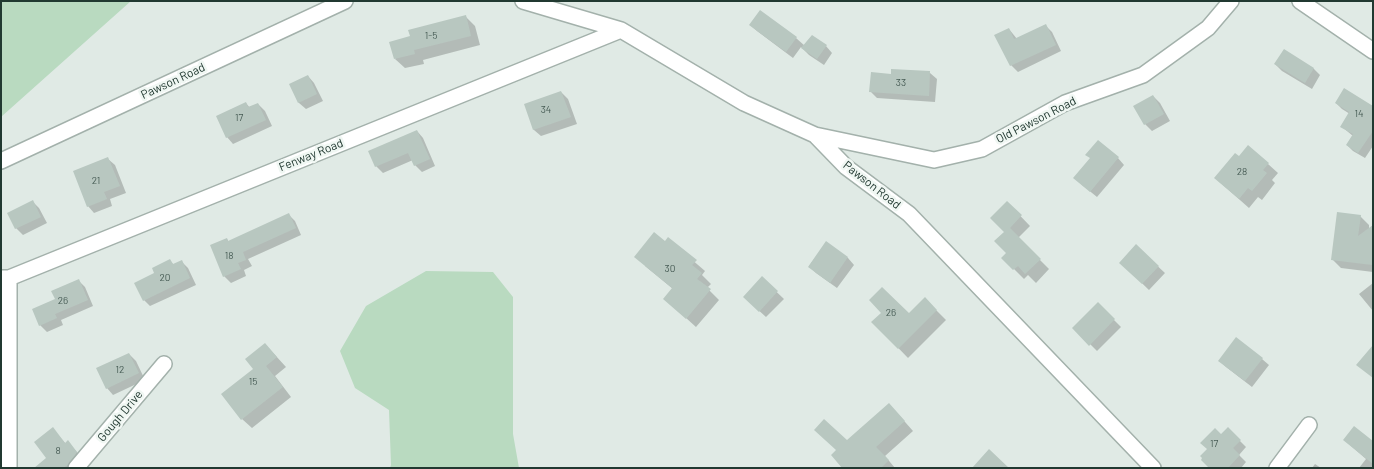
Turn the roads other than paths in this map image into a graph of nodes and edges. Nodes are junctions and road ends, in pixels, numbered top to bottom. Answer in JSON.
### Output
{"nodes":[{"id":1,"x":345,"y":1,"type":"edge"},
{"id":2,"x":523,"y":1,"type":"edge"},
{"id":3,"x":1231,"y":1,"type":"edge"},
{"id":4,"x":1300,"y":1,"type":"edge"},
{"id":5,"x":621,"y":30,"type":"junction"},
{"id":6,"x":1373,"y":51,"type":"edge"},
{"id":7,"x":815,"y":135,"type":"junction"},
{"id":8,"x":1,"y":161,"type":"edge"},
{"id":9,"x":5,"y":278,"type":"edge"},
{"id":10,"x":164,"y":364,"type":"dead end"},
{"id":11,"x":1309,"y":425,"type":"dead end"},
{"id":12,"x":9,"y":468,"type":"edge"},
{"id":13,"x":76,"y":468,"type":"edge"},
{"id":14,"x":1154,"y":468,"type":"edge"},
{"id":15,"x":1277,"y":468,"type":"edge"}],
"edges":[{"from":1,"to":8,"type":"street","name":"Pawson Road"},
{"from":2,"to":5,"type":"street","name":"Pawson Road"},
{"from":3,"to":7,"type":"street","name":"Old Pawson Road"},
{"from":4,"to":6,"type":"street"},
{"from":5,"to":7,"type":"street","name":"Pawson Road"},
{"from":5,"to":9,"type":"street","name":"Fenway Road"},
{"from":7,"to":14,"type":"street","name":"Pawson Road"},
{"from":9,"to":12,"type":"street"},
{"from":10,"to":13,"type":"street","name":"Gough Drive"},
{"from":11,"to":15,"type":"street"}]}
